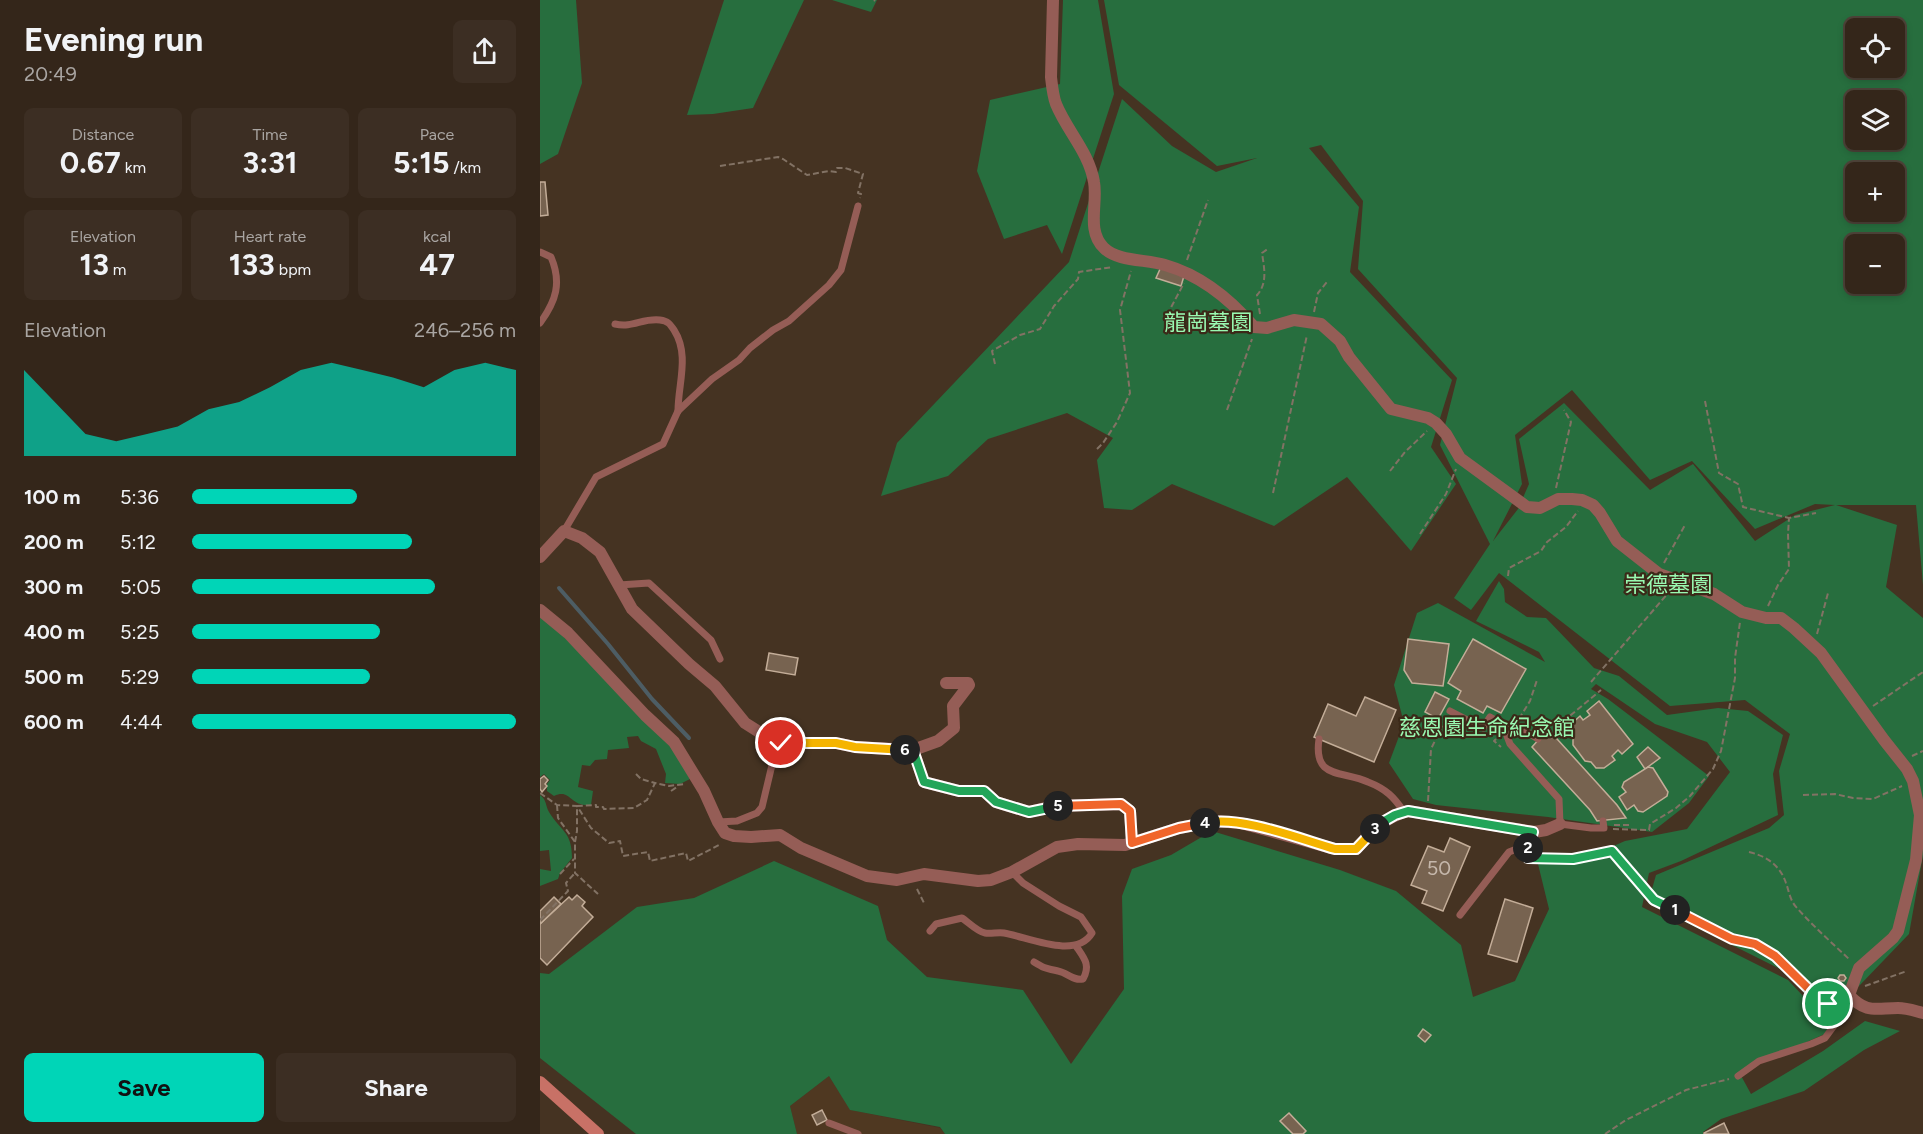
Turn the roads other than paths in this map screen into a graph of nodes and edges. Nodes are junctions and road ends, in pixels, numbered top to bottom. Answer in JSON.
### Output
{"nodes":[{"id":1,"x":1053,"y":0,"type":"edge"},
{"id":2,"x":858,"y":206,"type":"road end"},
{"id":3,"x":540,"y":252,"type":"edge"},
{"id":4,"x":540,"y":323,"type":"edge"},
{"id":5,"x":615,"y":324,"type":"dead end"},
{"id":6,"x":678,"y":411,"type":"junction"},
{"id":7,"x":564,"y":531,"type":"junction"},
{"id":8,"x":540,"y":557,"type":"edge"},
{"id":9,"x":619,"y":585,"type":"junction"},
{"id":10,"x":540,"y":610,"type":"edge"},
{"id":11,"x":720,"y":659,"type":"dead end"},
{"id":12,"x":945,"y":683,"type":"dead end"},
{"id":13,"x":1450,"y":711,"type":"road end"},
{"id":14,"x":1510,"y":728,"type":"junction"},
{"id":15,"x":1319,"y":739,"type":"dead end"},
{"id":16,"x":1539,"y":739,"type":"dead end"},
{"id":17,"x":781,"y":743,"type":"junction"},
{"id":18,"x":913,"y":750,"type":"junction"},
{"id":19,"x":1404,"y":812,"type":"junction"},
{"id":20,"x":1603,"y":821,"type":"dead end"},
{"id":21,"x":1560,"y":824,"type":"junction"},
{"id":22,"x":722,"y":828,"type":"junction"},
{"id":23,"x":1531,"y":838,"type":"junction"},
{"id":24,"x":1132,"y":843,"type":"junction"},
{"id":25,"x":1012,"y":872,"type":"junction"},
{"id":26,"x":1460,"y":915,"type":"dead end"},
{"id":27,"x":930,"y":931,"type":"dead end"},
{"id":28,"x":1076,"y":946,"type":"junction"},
{"id":29,"x":1034,"y":962,"type":"dead end"},
{"id":30,"x":1855,"y":1001,"type":"junction"},
{"id":31,"x":1923,"y":1013,"type":"edge"},
{"id":32,"x":1738,"y":1076,"type":"road end"},
{"id":33,"x":540,"y":1082,"type":"edge"},
{"id":34,"x":829,"y":1123,"type":"dead end"},
{"id":35,"x":598,"y":1134,"type":"edge"},
{"id":36,"x":858,"y":1134,"type":"edge"}],
"edges":[{"from":1,"to":30,"type":"street"},
{"from":2,"to":6,"type":"lane"},
{"from":3,"to":4,"type":"lane"},
{"from":5,"to":6,"type":"lane"},
{"from":6,"to":7,"type":"lane"},
{"from":7,"to":8,"type":"street"},
{"from":7,"to":9,"type":"street"},
{"from":9,"to":11,"type":"lane"},
{"from":9,"to":17,"type":"street"},
{"from":10,"to":22,"type":"street"},
{"from":12,"to":18,"type":"street"},
{"from":13,"to":14,"type":"lane"},
{"from":14,"to":16,"type":"lane"},
{"from":14,"to":21,"type":"lane"},
{"from":15,"to":19,"type":"lane"},
{"from":17,"to":18,"type":"street"},
{"from":17,"to":22,"type":"lane"},
{"from":18,"to":24,"type":"street"},
{"from":19,"to":23,"type":"street"},
{"from":19,"to":24,"type":"street"},
{"from":20,"to":21,"type":"lane"},
{"from":21,"to":23,"type":"street"},
{"from":22,"to":25,"type":"street"},
{"from":23,"to":26,"type":"lane"},
{"from":24,"to":25,"type":"street"},
{"from":25,"to":28,"type":"lane"},
{"from":27,"to":28,"type":"lane"},
{"from":28,"to":29,"type":"lane"},
{"from":30,"to":31,"type":"street"},
{"from":30,"to":32,"type":"lane"},
{"from":33,"to":35,"type":"main road"},
{"from":34,"to":36,"type":"lane"}]}
